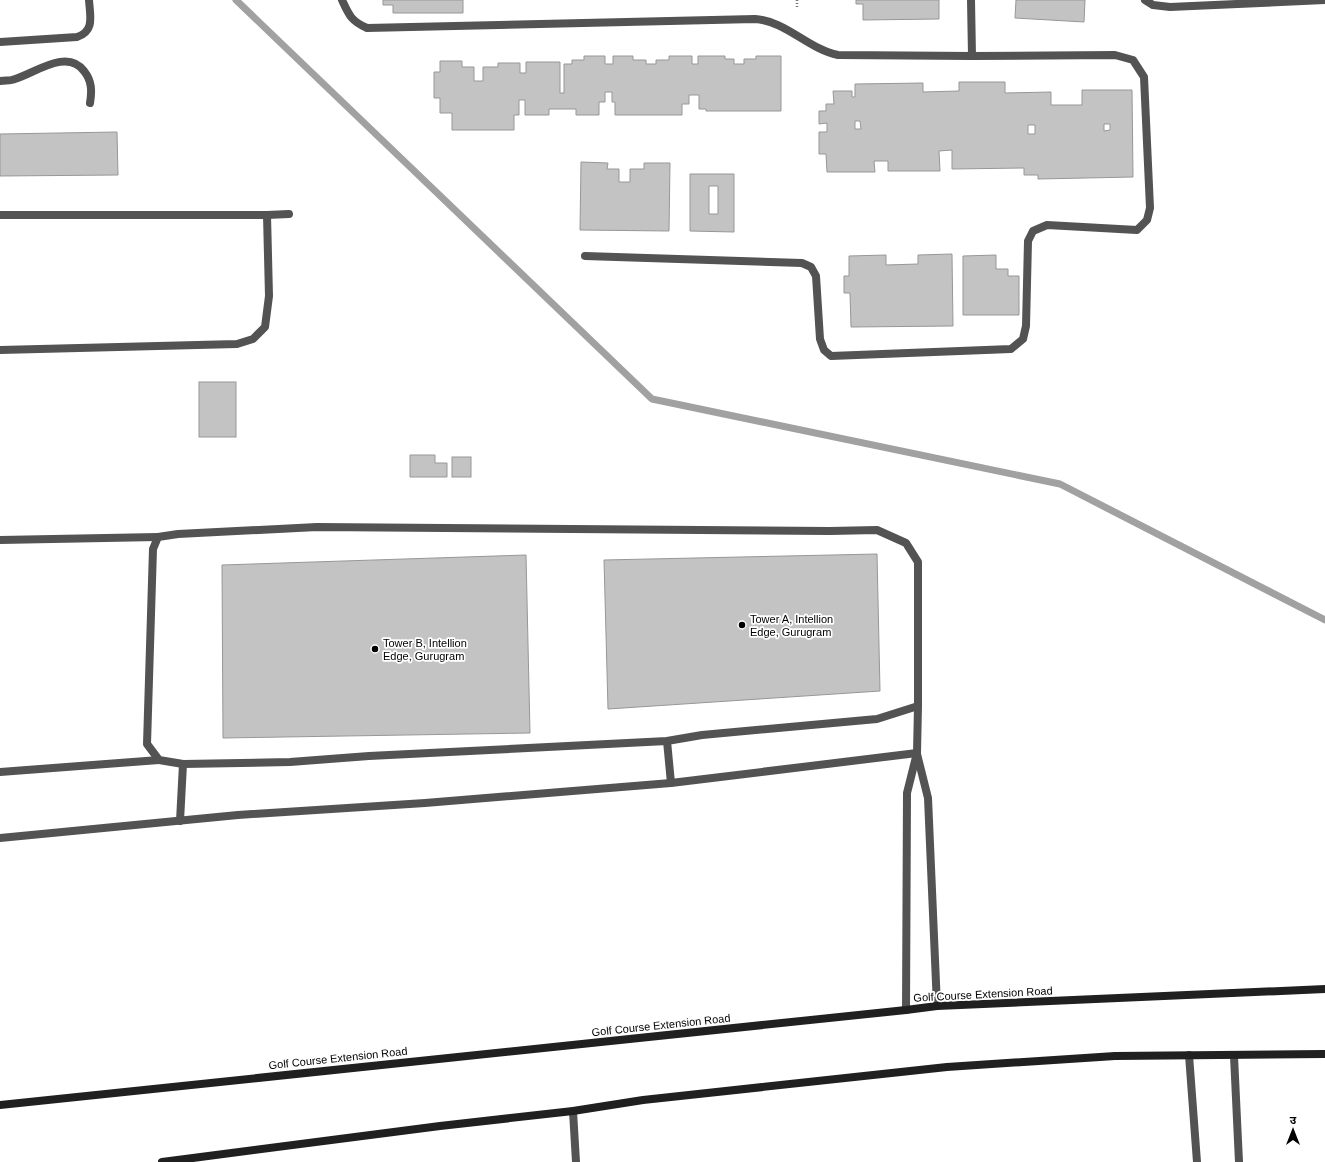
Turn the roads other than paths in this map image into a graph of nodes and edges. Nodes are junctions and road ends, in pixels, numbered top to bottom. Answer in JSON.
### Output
{"nodes":[{"id":1,"x":89,"y":0,"type":"edge"},
{"id":2,"x":342,"y":0,"type":"edge"},
{"id":3,"x":971,"y":0,"type":"edge"},
{"id":4,"x":1145,"y":0,"type":"edge"},
{"id":5,"x":1325,"y":0,"type":"edge"},
{"id":6,"x":0,"y":42,"type":"edge"},
{"id":7,"x":972,"y":56,"type":"junction"},
{"id":8,"x":0,"y":81,"type":"edge"},
{"id":9,"x":90,"y":103,"type":"dead end"},
{"id":10,"x":289,"y":214,"type":"dead end"},
{"id":11,"x":0,"y":215,"type":"edge"},
{"id":12,"x":267,"y":215,"type":"junction"},
{"id":13,"x":585,"y":256,"type":"dead end"},
{"id":14,"x":0,"y":350,"type":"edge"},
{"id":15,"x":158,"y":538,"type":"junction"},
{"id":16,"x":0,"y":540,"type":"edge"},
{"id":17,"x":918,"y":706,"type":"junction"},
{"id":18,"x":667,"y":741,"type":"junction"},
{"id":19,"x":917,"y":753,"type":"junction"},
{"id":20,"x":159,"y":760,"type":"junction"},
{"id":21,"x":183,"y":764,"type":"junction"},
{"id":22,"x":0,"y":772,"type":"edge"},
{"id":23,"x":671,"y":783,"type":"junction"},
{"id":24,"x":180,"y":821,"type":"junction"},
{"id":25,"x":0,"y":838,"type":"edge"},
{"id":26,"x":1325,"y":989,"type":"edge"},
{"id":27,"x":937,"y":1006,"type":"junction"},
{"id":28,"x":906,"y":1010,"type":"junction"},
{"id":29,"x":1325,"y":1054,"type":"edge"},
{"id":30,"x":1189,"y":1055,"type":"junction"},
{"id":31,"x":1234,"y":1056,"type":"junction"},
{"id":32,"x":0,"y":1105,"type":"edge"},
{"id":33,"x":573,"y":1111,"type":"junction"},
{"id":34,"x":162,"y":1162,"type":"edge"},
{"id":35,"x":576,"y":1162,"type":"edge"},
{"id":36,"x":1197,"y":1162,"type":"edge"},
{"id":37,"x":1239,"y":1162,"type":"edge"}],
"edges":[{"from":1,"to":6,"type":"street"},
{"from":2,"to":7,"type":"street"},
{"from":3,"to":7,"type":"street"},
{"from":4,"to":5,"type":"street"},
{"from":7,"to":13,"type":"street"},
{"from":8,"to":9,"type":"street"},
{"from":10,"to":12,"type":"street"},
{"from":11,"to":12,"type":"street"},
{"from":12,"to":14,"type":"street"},
{"from":15,"to":16,"type":"street"},
{"from":15,"to":17,"type":"street"},
{"from":15,"to":20,"type":"street"},
{"from":17,"to":18,"type":"street"},
{"from":17,"to":19,"type":"street"},
{"from":18,"to":21,"type":"street"},
{"from":18,"to":23,"type":"street"},
{"from":19,"to":23,"type":"street"},
{"from":19,"to":27,"type":"street"},
{"from":19,"to":28,"type":"street"},
{"from":20,"to":21,"type":"street"},
{"from":20,"to":22,"type":"street"},
{"from":21,"to":24,"type":"street"},
{"from":23,"to":24,"type":"street"},
{"from":24,"to":25,"type":"street"},
{"from":26,"to":27,"type":"main road","name":"Golf Course Extension Road"},
{"from":27,"to":28,"type":"main road","name":"Golf Course Extension Road"},
{"from":28,"to":32,"type":"main road","name":"Golf Course Extension Road"},
{"from":29,"to":31,"type":"main road"},
{"from":30,"to":31,"type":"main road"},
{"from":30,"to":33,"type":"main road"},
{"from":30,"to":36,"type":"street"},
{"from":31,"to":37,"type":"street"},
{"from":33,"to":34,"type":"main road"},
{"from":33,"to":35,"type":"street"}]}
